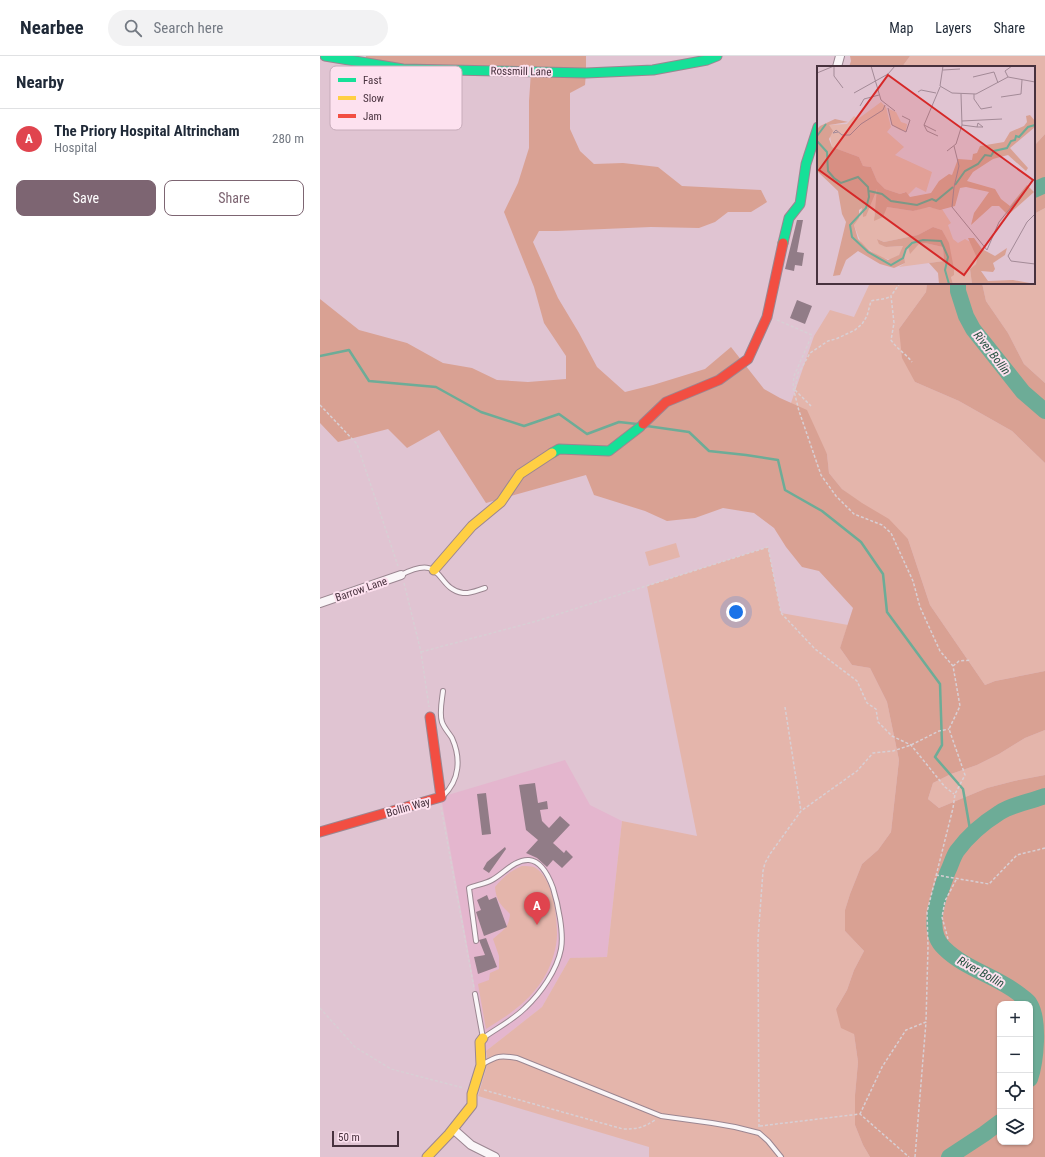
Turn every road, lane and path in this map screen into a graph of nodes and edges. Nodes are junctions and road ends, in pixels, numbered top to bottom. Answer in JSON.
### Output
{"nodes":[{"id":1,"x":325,"y":56,"type":"edge"},
{"id":2,"x":717,"y":56,"type":"edge"},
{"id":3,"x":840,"y":56,"type":"edge"},
{"id":4,"x":385,"y":66,"type":"edge"},
{"id":5,"x":837,"y":66,"type":"edge"},
{"id":6,"x":462,"y":70,"type":"edge"},
{"id":7,"x":817,"y":130,"type":"edge"},
{"id":8,"x":899,"y":284,"type":"edge"},
{"id":9,"x":891,"y":296,"type":"junction"},
{"id":10,"x":767,"y":316,"type":"junction"},
{"id":11,"x":912,"y":362,"type":"dead end"},
{"id":12,"x":793,"y":387,"type":"junction"},
{"id":13,"x":795,"y":389,"type":"junction"},
{"id":14,"x":320,"y":405,"type":"edge"},
{"id":15,"x":811,"y":406,"type":"dead end"},
{"id":16,"x":434,"y":570,"type":"junction"},
{"id":17,"x":401,"y":575,"type":"junction"},
{"id":18,"x":485,"y":588,"type":"dead end"},
{"id":19,"x":320,"y":603,"type":"edge"},
{"id":20,"x":421,"y":652,"type":"junction"},
{"id":21,"x":971,"y":660,"type":"dead end"},
{"id":22,"x":952,"y":666,"type":"junction"},
{"id":23,"x":443,"y":691,"type":"dead end"},
{"id":24,"x":785,"y":707,"type":"dead end"},
{"id":25,"x":430,"y":717,"type":"joint"},
{"id":26,"x":949,"y":729,"type":"junction"},
{"id":27,"x":911,"y":745,"type":"junction"},
{"id":28,"x":955,"y":794,"type":"junction"},
{"id":29,"x":440,"y":798,"type":"junction"},
{"id":30,"x":801,"y":811,"type":"junction"},
{"id":31,"x":320,"y":832,"type":"edge"},
{"id":32,"x":1045,"y":848,"type":"edge"},
{"id":33,"x":936,"y":875,"type":"junction"},
{"id":34,"x":957,"y":878,"type":"junction"},
{"id":35,"x":948,"y":939,"type":"dead end"},
{"id":36,"x":476,"y":941,"type":"dead end"},
{"id":37,"x":475,"y":994,"type":"joint"},
{"id":38,"x":320,"y":1008,"type":"edge"},
{"id":39,"x":926,"y":1022,"type":"junction"},
{"id":40,"x":483,"y":1038,"type":"junction"},
{"id":41,"x":481,"y":1066,"type":"junction"},
{"id":42,"x":474,"y":1088,"type":"junction"},
{"id":43,"x":860,"y":1114,"type":"junction"},
{"id":44,"x":661,"y":1116,"type":"junction"},
{"id":45,"x":759,"y":1126,"type":"junction"},
{"id":46,"x":453,"y":1129,"type":"junction"},
{"id":47,"x":759,"y":1133,"type":"junction"},
{"id":48,"x":427,"y":1157,"type":"edge"},
{"id":49,"x":495,"y":1157,"type":"edge"},
{"id":50,"x":781,"y":1157,"type":"edge"},
{"id":51,"x":909,"y":1157,"type":"edge"},
{"id":52,"x":915,"y":1157,"type":"edge"}],
"edges":[{"from":1,"to":4,"type":"street","name":"Rossmill Lane"},
{"from":2,"to":6,"type":"street","name":"Rossmill Lane"},
{"from":3,"to":5,"type":"street"},
{"from":7,"to":10,"type":"street"},
{"from":8,"to":9,"type":"path"},
{"from":9,"to":11,"type":"path"},
{"from":9,"to":13,"type":"path"},
{"from":10,"to":12,"type":"path"},
{"from":10,"to":16,"type":"street"},
{"from":12,"to":13,"type":"path"},
{"from":12,"to":22,"type":"path"},
{"from":13,"to":15,"type":"path"},
{"from":14,"to":17,"type":"path"},
{"from":16,"to":17,"type":"lane"},
{"from":16,"to":18,"type":"lane"},
{"from":17,"to":19,"type":"street","name":"Barrow Lane"},
{"from":17,"to":20,"type":"path"},
{"from":20,"to":25,"type":"path"},
{"from":20,"to":27,"type":"path"},
{"from":21,"to":22,"type":"path"},
{"from":22,"to":26,"type":"path"},
{"from":23,"to":29,"type":"lane"},
{"from":24,"to":30,"type":"path"},
{"from":25,"to":29,"type":"street","name":"Bollin Way"},
{"from":26,"to":27,"type":"path"},
{"from":26,"to":28,"type":"path"},
{"from":27,"to":28,"type":"path"},
{"from":27,"to":30,"type":"path"},
{"from":28,"to":33,"type":"path"},
{"from":29,"to":31,"type":"street","name":"Bollin Way"},
{"from":29,"to":37,"type":"path"},
{"from":30,"to":45,"type":"path"},
{"from":32,"to":34,"type":"path"},
{"from":33,"to":34,"type":"path"},
{"from":33,"to":39,"type":"path"},
{"from":34,"to":35,"type":"path"},
{"from":36,"to":40,"type":"lane"},
{"from":37,"to":40,"type":"lane"},
{"from":38,"to":42,"type":"path"},
{"from":39,"to":43,"type":"path"},
{"from":39,"to":52,"type":"path"},
{"from":40,"to":41,"type":"street"},
{"from":41,"to":42,"type":"street"},
{"from":41,"to":44,"type":"lane"},
{"from":42,"to":44,"type":"path"},
{"from":42,"to":46,"type":"street"},
{"from":43,"to":45,"type":"path"},
{"from":43,"to":51,"type":"path"},
{"from":44,"to":47,"type":"lane"},
{"from":45,"to":47,"type":"path"},
{"from":46,"to":48,"type":"street"},
{"from":46,"to":49,"type":"street"},
{"from":47,"to":50,"type":"lane"}]}
